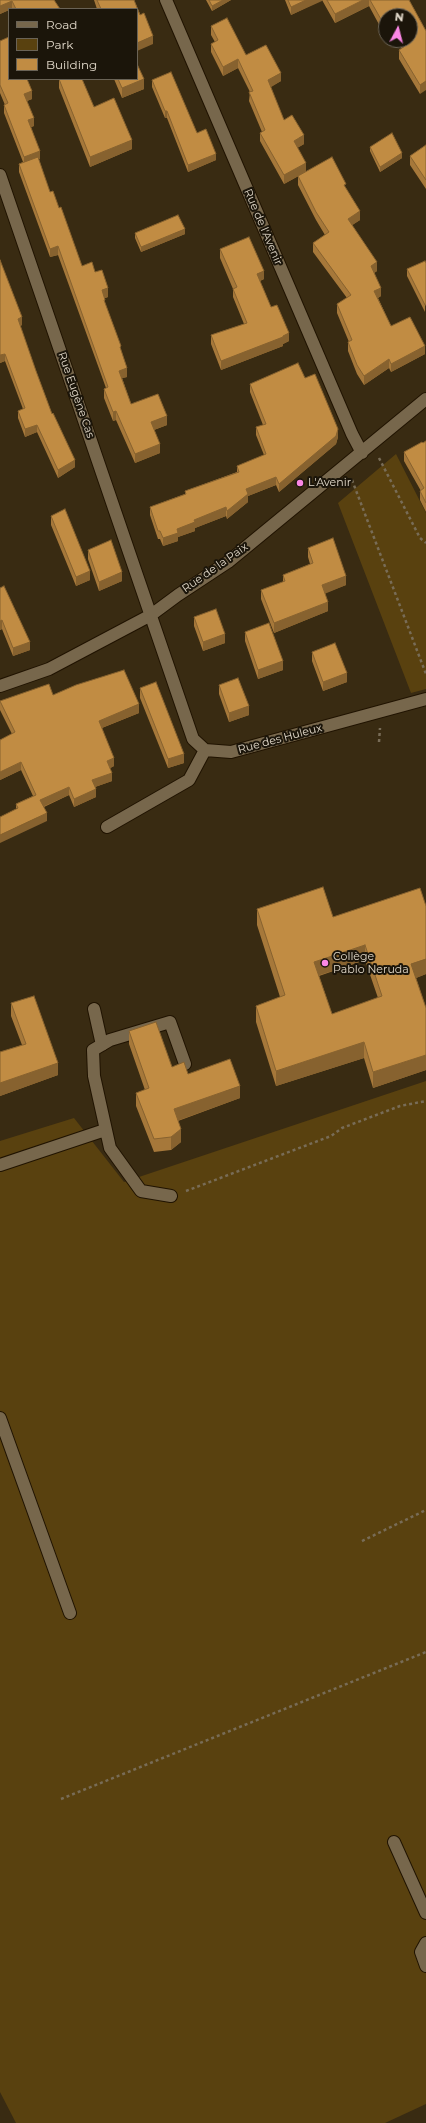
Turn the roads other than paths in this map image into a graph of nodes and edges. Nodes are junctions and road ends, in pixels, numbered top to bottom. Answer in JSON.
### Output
{"nodes":[{"id":1,"x":166,"y":0,"type":"edge"},
{"id":2,"x":0,"y":174,"type":"edge"},
{"id":3,"x":426,"y":399,"type":"edge"},
{"id":4,"x":362,"y":453,"type":"junction"},
{"id":5,"x":151,"y":615,"type":"junction"},
{"id":6,"x":0,"y":686,"type":"edge"},
{"id":7,"x":426,"y":699,"type":"edge"},
{"id":8,"x":206,"y":750,"type":"junction"},
{"id":9,"x":107,"y":827,"type":"dead end"},
{"id":10,"x":94,"y":1009,"type":"dead end"},
{"id":11,"x":102,"y":1045,"type":"junction"},
{"id":12,"x":185,"y":1064,"type":"edge"},
{"id":13,"x":105,"y":1130,"type":"junction"},
{"id":14,"x":0,"y":1164,"type":"edge"},
{"id":15,"x":171,"y":1196,"type":"road end"},
{"id":16,"x":0,"y":1418,"type":"edge"},
{"id":17,"x":70,"y":1613,"type":"dead end"},
{"id":18,"x":394,"y":1842,"type":"dead end"},
{"id":19,"x":426,"y":1913,"type":"edge"},
{"id":20,"x":426,"y":1943,"type":"edge"},
{"id":21,"x":426,"y":1966,"type":"edge"}],
"edges":[{"from":1,"to":4,"type":"street","name":"Rue de l'Avenir"},
{"from":2,"to":5,"type":"street","name":"Rue Eugène Cas"},
{"from":3,"to":4,"type":"street","name":"Rue de la Paix"},
{"from":4,"to":5,"type":"street","name":"Rue de la Paix"},
{"from":5,"to":6,"type":"street","name":"Rue de la Paix"},
{"from":5,"to":8,"type":"street"},
{"from":7,"to":8,"type":"street","name":"Rue des Huleux"},
{"from":8,"to":9,"type":"street"},
{"from":10,"to":11,"type":"street"},
{"from":11,"to":12,"type":"street"},
{"from":11,"to":13,"type":"street"},
{"from":13,"to":14,"type":"street"},
{"from":13,"to":15,"type":"street"},
{"from":16,"to":17,"type":"street"},
{"from":18,"to":19,"type":"street"},
{"from":20,"to":21,"type":"street"}]}
